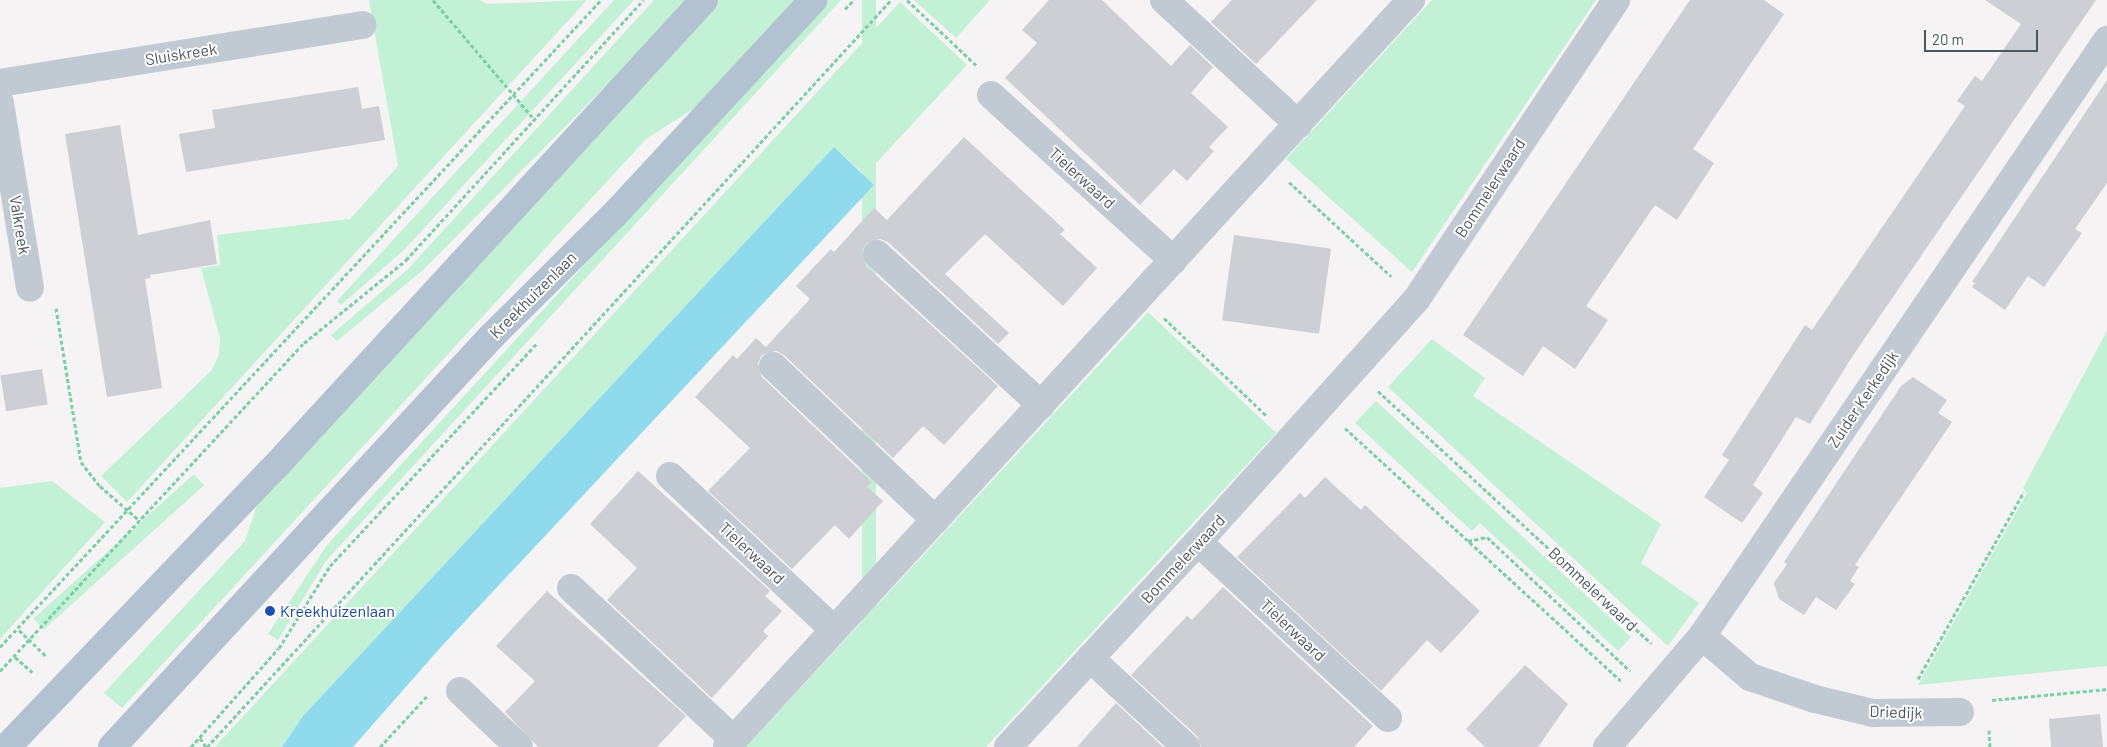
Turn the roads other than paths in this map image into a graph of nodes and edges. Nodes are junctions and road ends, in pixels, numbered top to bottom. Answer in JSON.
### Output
{"nodes":[{"id":1,"x":704,"y":0,"type":"edge"},
{"id":2,"x":813,"y":0,"type":"edge"},
{"id":3,"x":1164,"y":0,"type":"edge"},
{"id":4,"x":1411,"y":0,"type":"edge"},
{"id":5,"x":1616,"y":0,"type":"edge"},
{"id":6,"x":362,"y":25,"type":"dead end"},
{"id":7,"x":2107,"y":40,"type":"edge"},
{"id":8,"x":0,"y":83,"type":"edge"},
{"id":9,"x":992,"y":95,"type":"road end"},
{"id":10,"x":0,"y":103,"type":"edge"},
{"id":11,"x":1298,"y":124,"type":"junction"},
{"id":12,"x":877,"y":254,"type":"dead end"},
{"id":13,"x":1173,"y":260,"type":"junction"},
{"id":14,"x":30,"y":288,"type":"dead end"},
{"id":15,"x":773,"y":366,"type":"dead end"},
{"id":16,"x":1041,"y":405,"type":"junction"},
{"id":17,"x":670,"y":476,"type":"dead end"},
{"id":18,"x":936,"y":520,"type":"junction"},
{"id":19,"x":1198,"y":542,"type":"junction"},
{"id":20,"x":570,"y":588,"type":"dead end"},
{"id":21,"x":834,"y":630,"type":"junction"},
{"id":22,"x":1702,"y":636,"type":"junction"},
{"id":23,"x":1090,"y":658,"type":"junction"},
{"id":24,"x":460,"y":692,"type":"road end"},
{"id":25,"x":1960,"y":712,"type":"road end"},
{"id":26,"x":1388,"y":718,"type":"dead end"},
{"id":27,"x":730,"y":744,"type":"edge"},
{"id":28,"x":7,"y":747,"type":"edge"},
{"id":29,"x":112,"y":747,"type":"edge"},
{"id":30,"x":519,"y":747,"type":"edge"},
{"id":31,"x":1008,"y":747,"type":"edge"},
{"id":32,"x":1186,"y":747,"type":"edge"},
{"id":33,"x":1607,"y":747,"type":"edge"}],
"edges":[{"from":1,"to":28,"type":"main road"},
{"from":2,"to":29,"type":"main road","name":"Kreekhuizenlaan"},
{"from":3,"to":11,"type":"street"},
{"from":4,"to":11,"type":"street"},
{"from":5,"to":19,"type":"street","name":"Bommelerwaard"},
{"from":6,"to":8,"type":"street","name":"Sluiskreek"},
{"from":7,"to":22,"type":"street","name":"Zuider Kerkedijk"},
{"from":9,"to":13,"type":"street","name":"Tielerwaard"},
{"from":10,"to":14,"type":"street","name":"Valkreek"},
{"from":11,"to":13,"type":"street"},
{"from":12,"to":16,"type":"street"},
{"from":13,"to":16,"type":"street"},
{"from":15,"to":18,"type":"street"},
{"from":16,"to":18,"type":"street"},
{"from":17,"to":21,"type":"street","name":"Tielerwaard"},
{"from":18,"to":21,"type":"street"},
{"from":19,"to":23,"type":"street","name":"Bommelerwaard"},
{"from":19,"to":26,"type":"street","name":"Tielerwaard"},
{"from":20,"to":27,"type":"street"},
{"from":21,"to":27,"type":"street"},
{"from":22,"to":25,"type":"street","name":"Driedijk"},
{"from":22,"to":33,"type":"street","name":"Zuider Kerkedijk"},
{"from":23,"to":31,"type":"street","name":"Bommelerwaard"},
{"from":23,"to":32,"type":"street"},
{"from":24,"to":30,"type":"street"}]}
